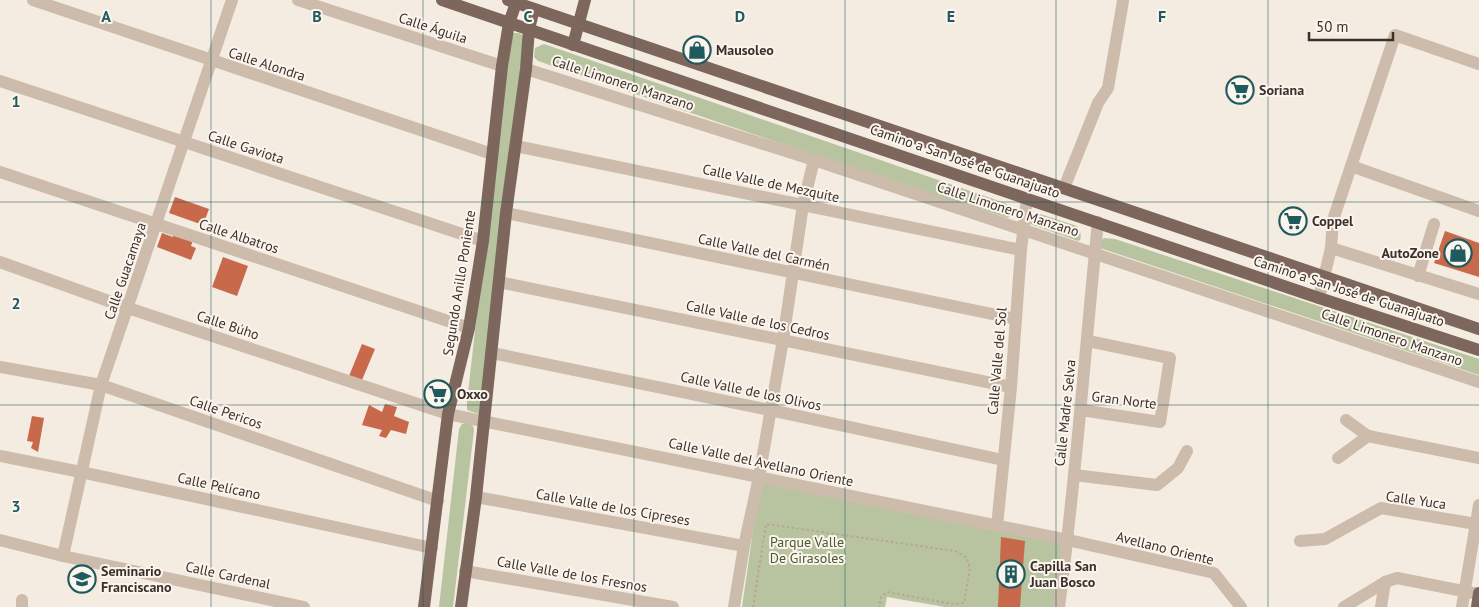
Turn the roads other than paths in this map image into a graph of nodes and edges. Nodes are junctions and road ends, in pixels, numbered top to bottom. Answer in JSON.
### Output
{"nodes":[{"id":1,"x":33,"y":0,"type":"edge"},
{"id":2,"x":232,"y":0,"type":"edge"},
{"id":3,"x":298,"y":0,"type":"edge"},
{"id":4,"x":442,"y":0,"type":"edge"},
{"id":5,"x":585,"y":0,"type":"edge"},
{"id":6,"x":512,"y":1,"type":"edge"},
{"id":7,"x":1123,"y":1,"type":"edge"},
{"id":8,"x":534,"y":9,"type":"junction"},
{"id":9,"x":509,"y":23,"type":"junction"},
{"id":10,"x":579,"y":23,"type":"junction"},
{"id":11,"x":529,"y":30,"type":"junction"},
{"id":12,"x":573,"y":44,"type":"junction"},
{"id":13,"x":212,"y":61,"type":"junction"},
{"id":14,"x":1479,"y":64,"type":"edge"},
{"id":15,"x":502,"y":66,"type":"junction"},
{"id":16,"x":526,"y":68,"type":"junction"},
{"id":17,"x":0,"y":82,"type":"edge"},
{"id":18,"x":184,"y":142,"type":"junction"},
{"id":19,"x":516,"y":146,"type":"junction"},
{"id":20,"x":492,"y":154,"type":"junction"},
{"id":21,"x":814,"y":160,"type":"junction"},
{"id":22,"x":1351,"y":166,"type":"junction"},
{"id":23,"x":0,"y":172,"type":"edge"},
{"id":24,"x":1064,"y":188,"type":"junction"},
{"id":25,"x":1026,"y":198,"type":"junction"},
{"id":26,"x":803,"y":205,"type":"junction"},
{"id":27,"x":1479,"y":211,"type":"edge"},
{"id":28,"x":506,"y":213,"type":"junction"},
{"id":29,"x":1098,"y":222,"type":"junction"},
{"id":30,"x":1434,"y":224,"type":"dead end"},
{"id":31,"x":156,"y":225,"type":"junction"},
{"id":32,"x":1023,"y":230,"type":"junction"},
{"id":33,"x":483,"y":241,"type":"junction"},
{"id":34,"x":1331,"y":248,"type":"junction"},
{"id":35,"x":1021,"y":250,"type":"junction"},
{"id":36,"x":1095,"y":253,"type":"junction"},
{"id":37,"x":0,"y":262,"type":"edge"},
{"id":38,"x":792,"y":273,"type":"junction"},
{"id":39,"x":1418,"y":276,"type":"junction"},
{"id":40,"x":1325,"y":277,"type":"junction"},
{"id":41,"x":499,"y":282,"type":"junction"},
{"id":42,"x":1479,"y":294,"type":"edge"},
{"id":43,"x":1319,"y":298,"type":"junction"},
{"id":44,"x":128,"y":308,"type":"junction"},
{"id":45,"x":1016,"y":318,"type":"junction"},
{"id":46,"x":469,"y":328,"type":"junction"},
{"id":47,"x":1477,"y":328,"type":"edge"},
{"id":48,"x":783,"y":340,"type":"junction"},
{"id":49,"x":1088,"y":341,"type":"junction"},
{"id":50,"x":1479,"y":350,"type":"edge"},
{"id":51,"x":492,"y":353,"type":"junction"},
{"id":52,"x":0,"y":367,"type":"edge"},
{"id":53,"x":1479,"y":382,"type":"edge"},
{"id":54,"x":101,"y":385,"type":"junction"},
{"id":55,"x":1011,"y":387,"type":"junction"},
{"id":56,"x":770,"y":410,"type":"junction"},
{"id":57,"x":1081,"y":410,"type":"junction"},
{"id":58,"x":448,"y":414,"type":"junction"},
{"id":59,"x":1346,"y":420,"type":"dead end"},
{"id":60,"x":484,"y":421,"type":"junction"},
{"id":61,"x":1368,"y":436,"type":"junction"},
{"id":62,"x":1187,"y":451,"type":"dead end"},
{"id":63,"x":0,"y":456,"type":"edge"},
{"id":64,"x":1338,"y":458,"type":"dead end"},
{"id":65,"x":1479,"y":458,"type":"edge"},
{"id":66,"x":1003,"y":460,"type":"junction"},
{"id":67,"x":81,"y":472,"type":"junction"},
{"id":68,"x":1074,"y":475,"type":"junction"},
{"id":69,"x":759,"y":477,"type":"junction"},
{"id":70,"x":476,"y":497,"type":"junction"},
{"id":71,"x":438,"y":501,"type":"junction"},
{"id":72,"x":1479,"y":505,"type":"edge"},
{"id":73,"x":1476,"y":524,"type":"junction"},
{"id":74,"x":997,"y":526,"type":"junction"},
{"id":75,"x":0,"y":540,"type":"edge"},
{"id":76,"x":1068,"y":540,"type":"junction"},
{"id":77,"x":1300,"y":541,"type":"dead end"},
{"id":78,"x":744,"y":546,"type":"junction"},
{"id":79,"x":432,"y":548,"type":"junction"},
{"id":80,"x":63,"y":556,"type":"junction"},
{"id":81,"x":465,"y":571,"type":"junction"},
{"id":82,"x":1385,"y":582,"type":"junction"},
{"id":83,"x":1464,"y":591,"type":"junction"},
{"id":84,"x":1479,"y":593,"type":"edge"},
{"id":85,"x":257,"y":602,"type":"edge"},
{"id":86,"x":304,"y":607,"type":"edge"},
{"id":87,"x":424,"y":607,"type":"edge"},
{"id":88,"x":461,"y":607,"type":"edge"},
{"id":89,"x":673,"y":607,"type":"edge"},
{"id":90,"x":734,"y":607,"type":"edge"},
{"id":91,"x":1059,"y":607,"type":"edge"},
{"id":92,"x":1241,"y":607,"type":"edge"},
{"id":93,"x":1344,"y":607,"type":"edge"},
{"id":94,"x":1382,"y":607,"type":"edge"},
{"id":95,"x":1462,"y":607,"type":"edge"},
{"id":96,"x":1477,"y":607,"type":"edge"}],
"edges":[{"from":1,"to":13,"type":"street","name":"Calle Alondra"},
{"from":2,"to":13,"type":"street","name":"Calle Guacamaya"},
{"from":3,"to":15,"type":"street","name":"Calle Águila"},
{"from":4,"to":9,"type":"main road","name":"Camino a San José de Guanajuato"},
{"from":5,"to":10,"type":"main road"},
{"from":6,"to":8,"type":"main road","name":"Camino a San José de Guanajuato"},
{"from":6,"to":9,"type":"main road","name":"Segundo Anillo Poniente"},
{"from":7,"to":24,"type":"street"},
{"from":8,"to":10,"type":"main road","name":"Camino a San José de Guanajuato"},
{"from":8,"to":11,"type":"main road"},
{"from":9,"to":11,"type":"main road","name":"Camino a San José de Guanajuato"},
{"from":9,"to":15,"type":"main road","name":"Segundo Anillo Poniente"},
{"from":10,"to":12,"type":"main road"},
{"from":10,"to":24,"type":"main road","name":"Camino a San José de Guanajuato"},
{"from":11,"to":12,"type":"main road","name":"Camino a San José de Guanajuato"},
{"from":11,"to":16,"type":"main road"},
{"from":12,"to":25,"type":"main road","name":"Camino a San José de Guanajuato"},
{"from":13,"to":18,"type":"street","name":"Calle Guacamaya"},
{"from":13,"to":20,"type":"street","name":"Calle Alondra"},
{"from":14,"to":22,"type":"street"},
{"from":15,"to":20,"type":"main road","name":"Segundo Anillo Poniente"},
{"from":16,"to":19,"type":"main road"},
{"from":16,"to":21,"type":"street","name":"Calle Limonero Manzano"},
{"from":17,"to":18,"type":"street","name":"Calle Gaviota"},
{"from":18,"to":31,"type":"street","name":"Calle Guacamaya"},
{"from":18,"to":33,"type":"street","name":"Calle Gaviota"},
{"from":19,"to":26,"type":"street","name":"Calle Valle de Mezquite"},
{"from":19,"to":28,"type":"main road"},
{"from":20,"to":33,"type":"main road","name":"Segundo Anillo Poniente"},
{"from":21,"to":26,"type":"street"},
{"from":21,"to":32,"type":"street","name":"Calle Limonero Manzano"},
{"from":22,"to":27,"type":"street"},
{"from":22,"to":34,"type":"street"},
{"from":23,"to":31,"type":"street","name":"Calle Albatros"},
{"from":24,"to":40,"type":"main road","name":"Camino a San José de Guanajuato"},
{"from":25,"to":29,"type":"main road","name":"Camino a San José de Guanajuato"},
{"from":25,"to":32,"type":"street","name":"Calle Valle del Sol"},
{"from":26,"to":35,"type":"street","name":"Calle Valle de Mezquite"},
{"from":26,"to":38,"type":"street"},
{"from":28,"to":38,"type":"street","name":"Calle Valle del Carmén"},
{"from":28,"to":41,"type":"main road"},
{"from":29,"to":36,"type":"street","name":"Calle Madre Selva"},
{"from":29,"to":43,"type":"main road","name":"Camino a San José de Guanajuato"},
{"from":30,"to":39,"type":"street"},
{"from":31,"to":44,"type":"street","name":"Calle Guacamaya"},
{"from":31,"to":46,"type":"street","name":"Calle Albatros"},
{"from":32,"to":35,"type":"street","name":"Calle Valle del Sol"},
{"from":32,"to":36,"type":"street","name":"Calle Limonero Manzano"},
{"from":33,"to":46,"type":"main road","name":"Segundo Anillo Poniente"},
{"from":34,"to":39,"type":"street"},
{"from":34,"to":40,"type":"street"},
{"from":35,"to":45,"type":"street","name":"Calle Valle del Sol"},
{"from":36,"to":49,"type":"street","name":"Calle Madre Selva"},
{"from":36,"to":53,"type":"street","name":"Calle Limonero Manzano"},
{"from":37,"to":44,"type":"street","name":"Calle Búho"},
{"from":38,"to":45,"type":"street","name":"Calle Valle del Carmén"},
{"from":38,"to":48,"type":"street"},
{"from":39,"to":42,"type":"street"},
{"from":40,"to":43,"type":"street"},
{"from":40,"to":47,"type":"main road","name":"Camino a San José de Guanajuato"},
{"from":41,"to":48,"type":"street","name":"Calle Valle de los Cedros"},
{"from":41,"to":51,"type":"main road"},
{"from":43,"to":50,"type":"main road","name":"Camino a San José de Guanajuato"},
{"from":44,"to":54,"type":"street","name":"Calle Guacamaya"},
{"from":44,"to":58,"type":"street","name":"Calle Búho"},
{"from":45,"to":55,"type":"street","name":"Calle Valle del Sol"},
{"from":46,"to":58,"type":"main road","name":"Segundo Anillo Poniente"},
{"from":48,"to":55,"type":"street","name":"Calle Valle de los Cedros"},
{"from":48,"to":56,"type":"street"},
{"from":49,"to":57,"type":"street","name":"Calle Madre Selva"},
{"from":49,"to":57,"type":"street","name":"Gran Norte"},
{"from":51,"to":56,"type":"street","name":"Calle Valle de los Olivos"},
{"from":51,"to":60,"type":"main road"},
{"from":52,"to":54,"type":"street","name":"Calle Pericos"},
{"from":54,"to":67,"type":"street","name":"Calle Guacamaya"},
{"from":54,"to":71,"type":"street","name":"Calle Pericos"},
{"from":55,"to":66,"type":"street","name":"Calle Valle del Sol"},
{"from":56,"to":66,"type":"street","name":"Calle Valle de los Olivos"},
{"from":56,"to":69,"type":"street"},
{"from":57,"to":68,"type":"street","name":"Calle Madre Selva"},
{"from":58,"to":60,"type":"street","name":"Calle Valle del Avellano Oriente"},
{"from":58,"to":71,"type":"main road","name":"Segundo Anillo Poniente"},
{"from":59,"to":61,"type":"street"},
{"from":60,"to":69,"type":"street","name":"Calle Valle del Avellano Oriente"},
{"from":60,"to":70,"type":"main road"},
{"from":61,"to":64,"type":"street"},
{"from":61,"to":65,"type":"street"},
{"from":62,"to":68,"type":"street"},
{"from":63,"to":67,"type":"street","name":"Calle Pelícano"},
{"from":66,"to":74,"type":"street","name":"Calle Valle del Sol"},
{"from":67,"to":79,"type":"street","name":"Calle Pelícano"},
{"from":67,"to":80,"type":"street","name":"Calle Guacamaya"},
{"from":68,"to":76,"type":"street","name":"Calle Madre Selva"},
{"from":69,"to":74,"type":"street","name":"Calle Valle del Avellano Oriente"},
{"from":69,"to":78,"type":"street"},
{"from":70,"to":78,"type":"street","name":"Calle Valle de los Cipreses"},
{"from":70,"to":81,"type":"main road"},
{"from":71,"to":79,"type":"main road","name":"Segundo Anillo Poniente"},
{"from":72,"to":73,"type":"street"},
{"from":73,"to":77,"type":"street","name":"Calle Yuca"},
{"from":73,"to":83,"type":"street"},
{"from":74,"to":76,"type":"street","name":"Calle Valle del Avellano Oriente"},
{"from":75,"to":80,"type":"street","name":"Calle Cardenal"},
{"from":76,"to":91,"type":"street","name":"Calle Madre Selva"},
{"from":76,"to":92,"type":"street","name":"Avellano Oriente"},
{"from":78,"to":90,"type":"street"},
{"from":79,"to":87,"type":"main road","name":"Segundo Anillo Poniente"},
{"from":80,"to":85,"type":"street","name":"Calle Cardenal"},
{"from":81,"to":88,"type":"main road"},
{"from":81,"to":89,"type":"street","name":"Calle Valle de los Fresnos"},
{"from":82,"to":83,"type":"street"},
{"from":82,"to":93,"type":"street"},
{"from":82,"to":94,"type":"street"},
{"from":83,"to":84,"type":"street"},
{"from":83,"to":95,"type":"street"},
{"from":84,"to":96,"type":"main road"},
{"from":85,"to":86,"type":"street","name":"Calle Cardenal"}]}
